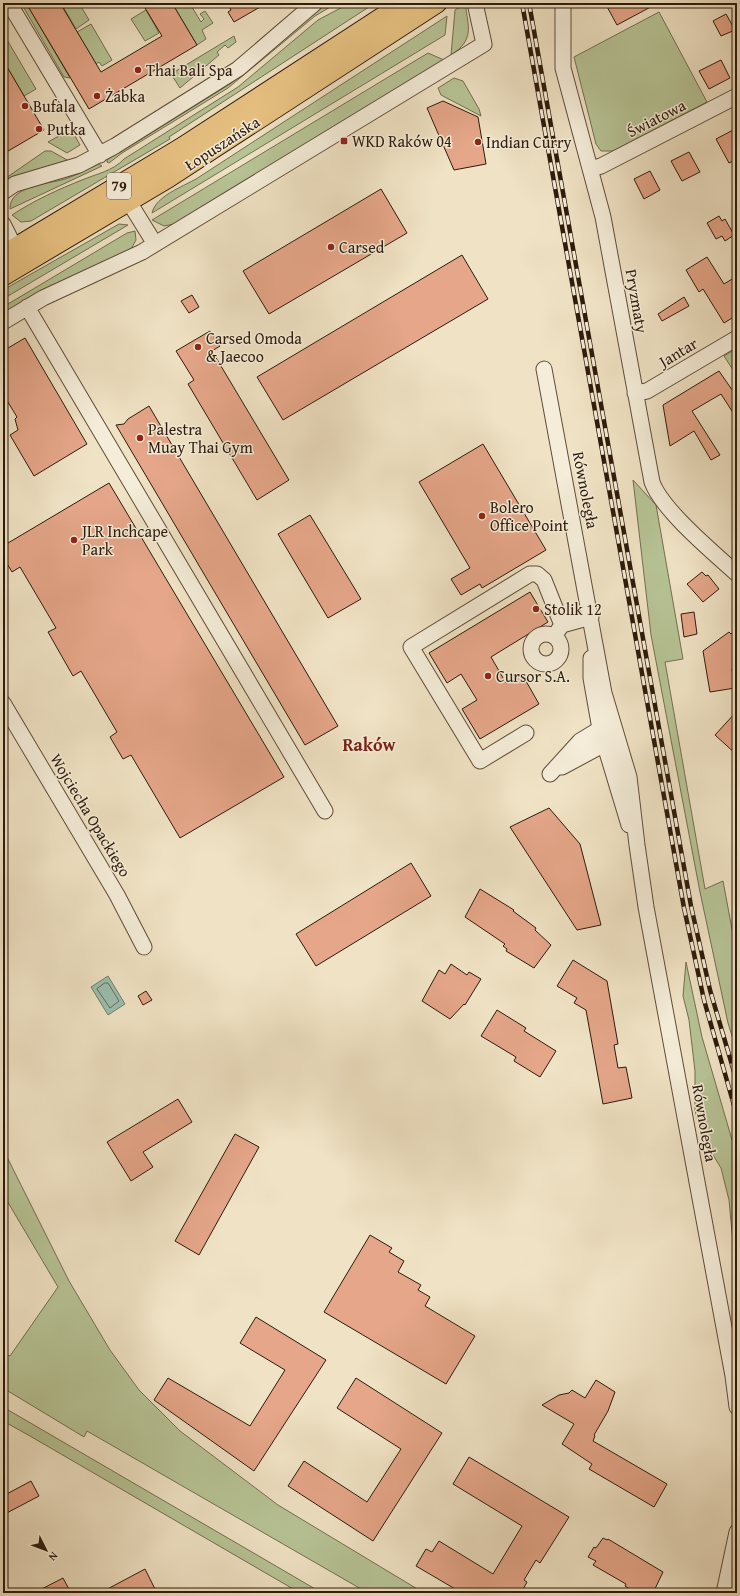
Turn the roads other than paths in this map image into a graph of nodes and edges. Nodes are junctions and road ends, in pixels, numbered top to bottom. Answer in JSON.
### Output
{"nodes":[{"id":1,"x":9,"y":3,"type":"edge"},
{"id":2,"x":315,"y":3,"type":"edge"},
{"id":3,"x":404,"y":3,"type":"edge"},
{"id":4,"x":437,"y":3,"type":"edge"},
{"id":5,"x":475,"y":3,"type":"edge"},
{"id":6,"x":562,"y":3,"type":"edge"},
{"id":7,"x":295,"y":85,"type":"junction"},
{"id":8,"x":737,"y":96,"type":"edge"},
{"id":9,"x":100,"y":155,"type":"junction"},
{"id":10,"x":591,"y":169,"type":"junction"},
{"id":11,"x":3,"y":192,"type":"edge"},
{"id":12,"x":129,"y":202,"type":"junction"},
{"id":13,"x":3,"y":224,"type":"edge"},
{"id":14,"x":155,"y":244,"type":"junction"},
{"id":15,"x":9,"y":251,"type":"edge"},
{"id":16,"x":3,"y":276,"type":"edge"},
{"id":17,"x":27,"y":307,"type":"junction"},
{"id":18,"x":3,"y":322,"type":"edge"},
{"id":19,"x":737,"y":338,"type":"edge"},
{"id":20,"x":544,"y":369,"type":"dead end"},
{"id":21,"x":635,"y":393,"type":"junction"},
{"id":22,"x":737,"y":574,"type":"edge"},
{"id":23,"x":591,"y":617,"type":"junction"},
{"id":24,"x":3,"y":703,"type":"edge"},
{"id":25,"x":606,"y":725,"type":"junction"},
{"id":26,"x":526,"y":733,"type":"dead end"},
{"id":27,"x":611,"y":741,"type":"junction"},
{"id":28,"x":325,"y":811,"type":"dead end"},
{"id":29,"x":144,"y":948,"type":"dead end"},
{"id":30,"x":737,"y":1407,"type":"edge"},
{"id":31,"x":737,"y":1532,"type":"edge"},
{"id":32,"x":724,"y":1593,"type":"edge"}],
"edges":[{"from":1,"to":9,"type":"street"},
{"from":2,"to":9,"type":"street"},
{"from":3,"to":7,"type":"main road","name":"Łopuszańska","number":"79"},
{"from":4,"to":7,"type":"main road","name":"Łopuszańska","number":"79"},
{"from":5,"to":14,"type":"street"},
{"from":6,"to":10,"type":"street","name":"Pryzmaty"},
{"from":7,"to":12,"type":"main road","name":"Łopuszańska","number":"79"},
{"from":7,"to":15,"type":"main road","name":"Łopuszańska","number":"79"},
{"from":8,"to":10,"type":"street","name":"Światowa"},
{"from":9,"to":11,"type":"street"},
{"from":10,"to":21,"type":"street","name":"Pryzmaty"},
{"from":12,"to":14,"type":"street"},
{"from":12,"to":16,"type":"main road","name":"Łopuszańska","number":"79"},
{"from":13,"to":15,"type":"street"},
{"from":14,"to":17,"type":"street"},
{"from":17,"to":18,"type":"street"},
{"from":17,"to":28,"type":"street"},
{"from":19,"to":21,"type":"street","name":"Jantar"},
{"from":20,"to":23,"type":"street","name":"Równoległa"},
{"from":21,"to":22,"type":"street","name":"Pryzmaty"},
{"from":23,"to":25,"type":"street","name":"Równoległa"},
{"from":23,"to":26,"type":"street"},
{"from":24,"to":29,"type":"street","name":"Wojciecha Opackiego"},
{"from":25,"to":27,"type":"street","name":"Równoległa"},
{"from":25,"to":27,"type":"street"},
{"from":27,"to":30,"type":"street","name":"Równoległa"},
{"from":31,"to":32,"type":"street"}]}
